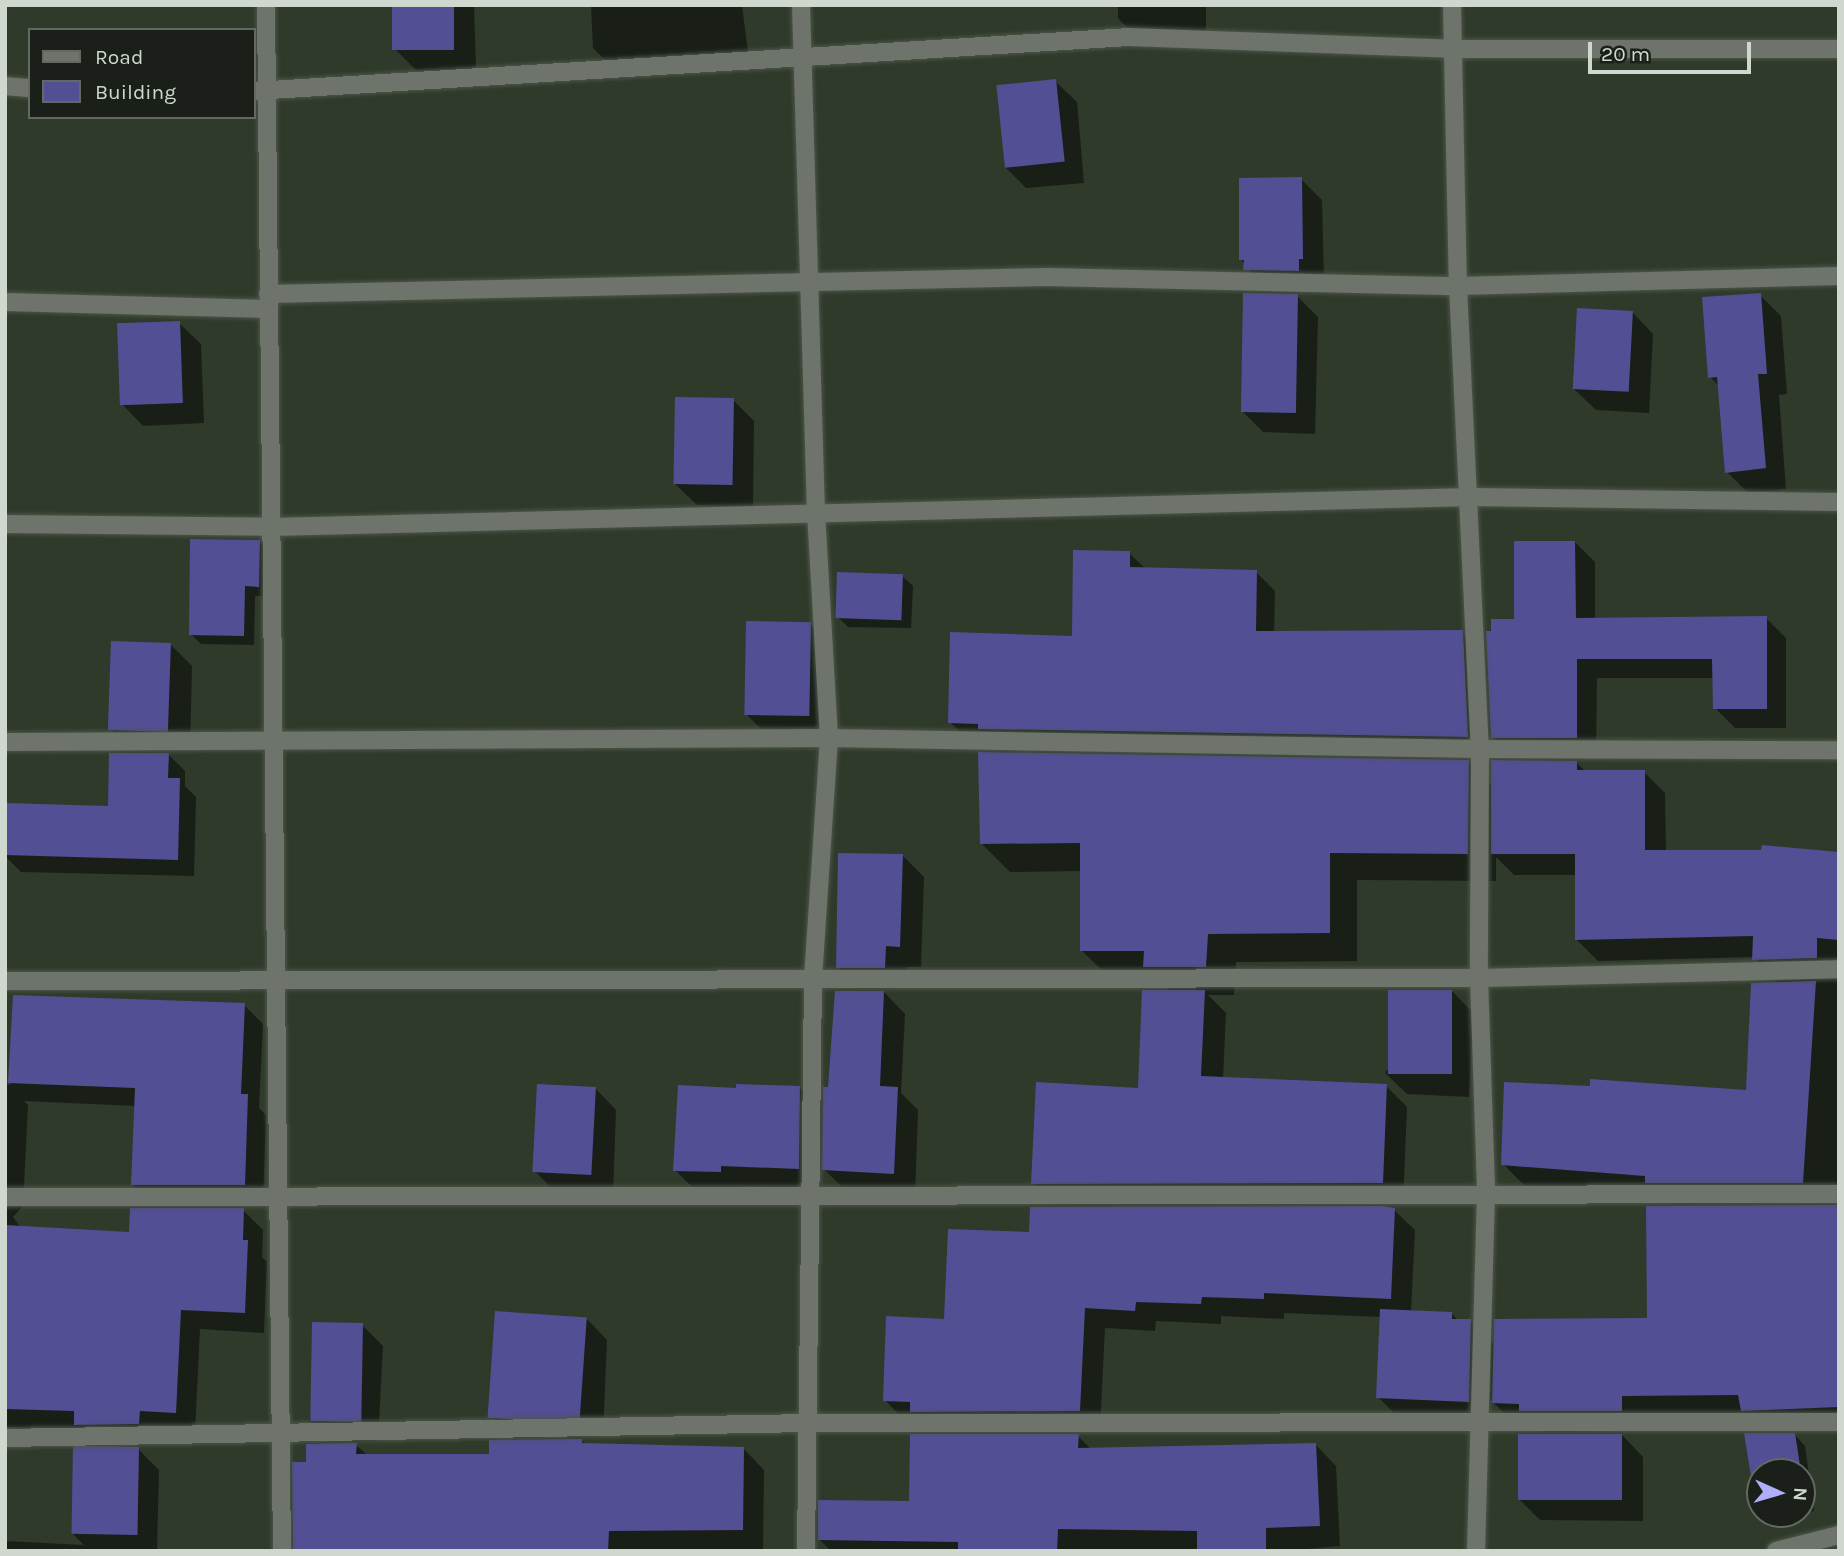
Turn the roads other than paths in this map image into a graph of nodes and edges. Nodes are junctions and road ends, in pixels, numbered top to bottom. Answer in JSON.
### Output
{"nodes":[{"id":1,"x":266,"y":5,"type":"edge"},
{"id":2,"x":801,"y":5,"type":"edge"},
{"id":3,"x":1452,"y":5,"type":"edge"},
{"id":4,"x":1839,"y":48,"type":"edge"},
{"id":5,"x":1452,"y":49,"type":"junction"},
{"id":6,"x":803,"y":54,"type":"junction"},
{"id":7,"x":5,"y":86,"type":"edge"},
{"id":8,"x":28,"y":88,"type":"edge"},
{"id":9,"x":260,"y":90,"type":"edge"},
{"id":10,"x":1839,"y":276,"type":"edge"},
{"id":11,"x":809,"y":283,"type":"junction"},
{"id":12,"x":1458,"y":286,"type":"junction"},
{"id":13,"x":269,"y":301,"type":"junction"},
{"id":14,"x":5,"y":302,"type":"edge"},
{"id":15,"x":1472,"y":497,"type":"junction"},
{"id":16,"x":1839,"y":502,"type":"edge"},
{"id":17,"x":816,"y":512,"type":"junction"},
{"id":18,"x":5,"y":524,"type":"edge"},
{"id":19,"x":272,"y":527,"type":"junction"},
{"id":20,"x":829,"y":738,"type":"junction"},
{"id":21,"x":275,"y":741,"type":"junction"},
{"id":22,"x":5,"y":742,"type":"edge"},
{"id":23,"x":1480,"y":749,"type":"junction"},
{"id":24,"x":1839,"y":750,"type":"edge"},
{"id":25,"x":1839,"y":969,"type":"edge"},
{"id":26,"x":1479,"y":978,"type":"junction"},
{"id":27,"x":813,"y":979,"type":"junction"},
{"id":28,"x":5,"y":981,"type":"edge"},
{"id":29,"x":277,"y":981,"type":"junction"},
{"id":30,"x":1486,"y":1193,"type":"junction"},
{"id":31,"x":1839,"y":1194,"type":"edge"},
{"id":32,"x":811,"y":1195,"type":"junction"},
{"id":33,"x":5,"y":1198,"type":"edge"},
{"id":34,"x":281,"y":1199,"type":"junction"},
{"id":35,"x":1839,"y":1422,"type":"edge"},
{"id":36,"x":807,"y":1423,"type":"junction"},
{"id":37,"x":1478,"y":1426,"type":"junction"},
{"id":38,"x":280,"y":1432,"type":"junction"},
{"id":39,"x":5,"y":1438,"type":"edge"},
{"id":40,"x":1839,"y":1535,"type":"edge"},
{"id":41,"x":282,"y":1551,"type":"edge"},
{"id":42,"x":806,"y":1551,"type":"edge"},
{"id":43,"x":1476,"y":1551,"type":"edge"},
{"id":44,"x":1776,"y":1551,"type":"edge"}],
"edges":[{"from":1,"to":9,"type":"street"},
{"from":2,"to":6,"type":"street"},
{"from":3,"to":5,"type":"street"},
{"from":4,"to":5,"type":"street"},
{"from":5,"to":6,"type":"street"},
{"from":5,"to":12,"type":"street"},
{"from":6,"to":9,"type":"street"},
{"from":6,"to":11,"type":"street"},
{"from":7,"to":8,"type":"street"},
{"from":9,"to":13,"type":"street"},
{"from":10,"to":12,"type":"street"},
{"from":11,"to":12,"type":"street"},
{"from":11,"to":13,"type":"street"},
{"from":11,"to":17,"type":"street"},
{"from":12,"to":15,"type":"street"},
{"from":13,"to":14,"type":"street"},
{"from":13,"to":19,"type":"street"},
{"from":15,"to":16,"type":"street"},
{"from":15,"to":17,"type":"street"},
{"from":15,"to":23,"type":"street"},
{"from":17,"to":19,"type":"street"},
{"from":17,"to":20,"type":"street"},
{"from":18,"to":19,"type":"street"},
{"from":19,"to":21,"type":"street"},
{"from":20,"to":21,"type":"street"},
{"from":20,"to":23,"type":"street"},
{"from":20,"to":27,"type":"street"},
{"from":21,"to":22,"type":"street"},
{"from":21,"to":29,"type":"street"},
{"from":23,"to":24,"type":"street"},
{"from":23,"to":26,"type":"street"},
{"from":25,"to":26,"type":"street"},
{"from":26,"to":27,"type":"street"},
{"from":26,"to":30,"type":"street"},
{"from":27,"to":29,"type":"street"},
{"from":27,"to":32,"type":"street"},
{"from":28,"to":29,"type":"street"},
{"from":29,"to":34,"type":"street"},
{"from":30,"to":31,"type":"street"},
{"from":30,"to":32,"type":"street"},
{"from":30,"to":37,"type":"street"},
{"from":32,"to":34,"type":"street"},
{"from":32,"to":36,"type":"street"},
{"from":33,"to":34,"type":"street"},
{"from":34,"to":38,"type":"street"},
{"from":35,"to":37,"type":"street"},
{"from":36,"to":37,"type":"street"},
{"from":36,"to":38,"type":"street"},
{"from":36,"to":42,"type":"street"},
{"from":37,"to":43,"type":"street"},
{"from":38,"to":39,"type":"street"},
{"from":38,"to":41,"type":"street"},
{"from":40,"to":44,"type":"street"}]}
